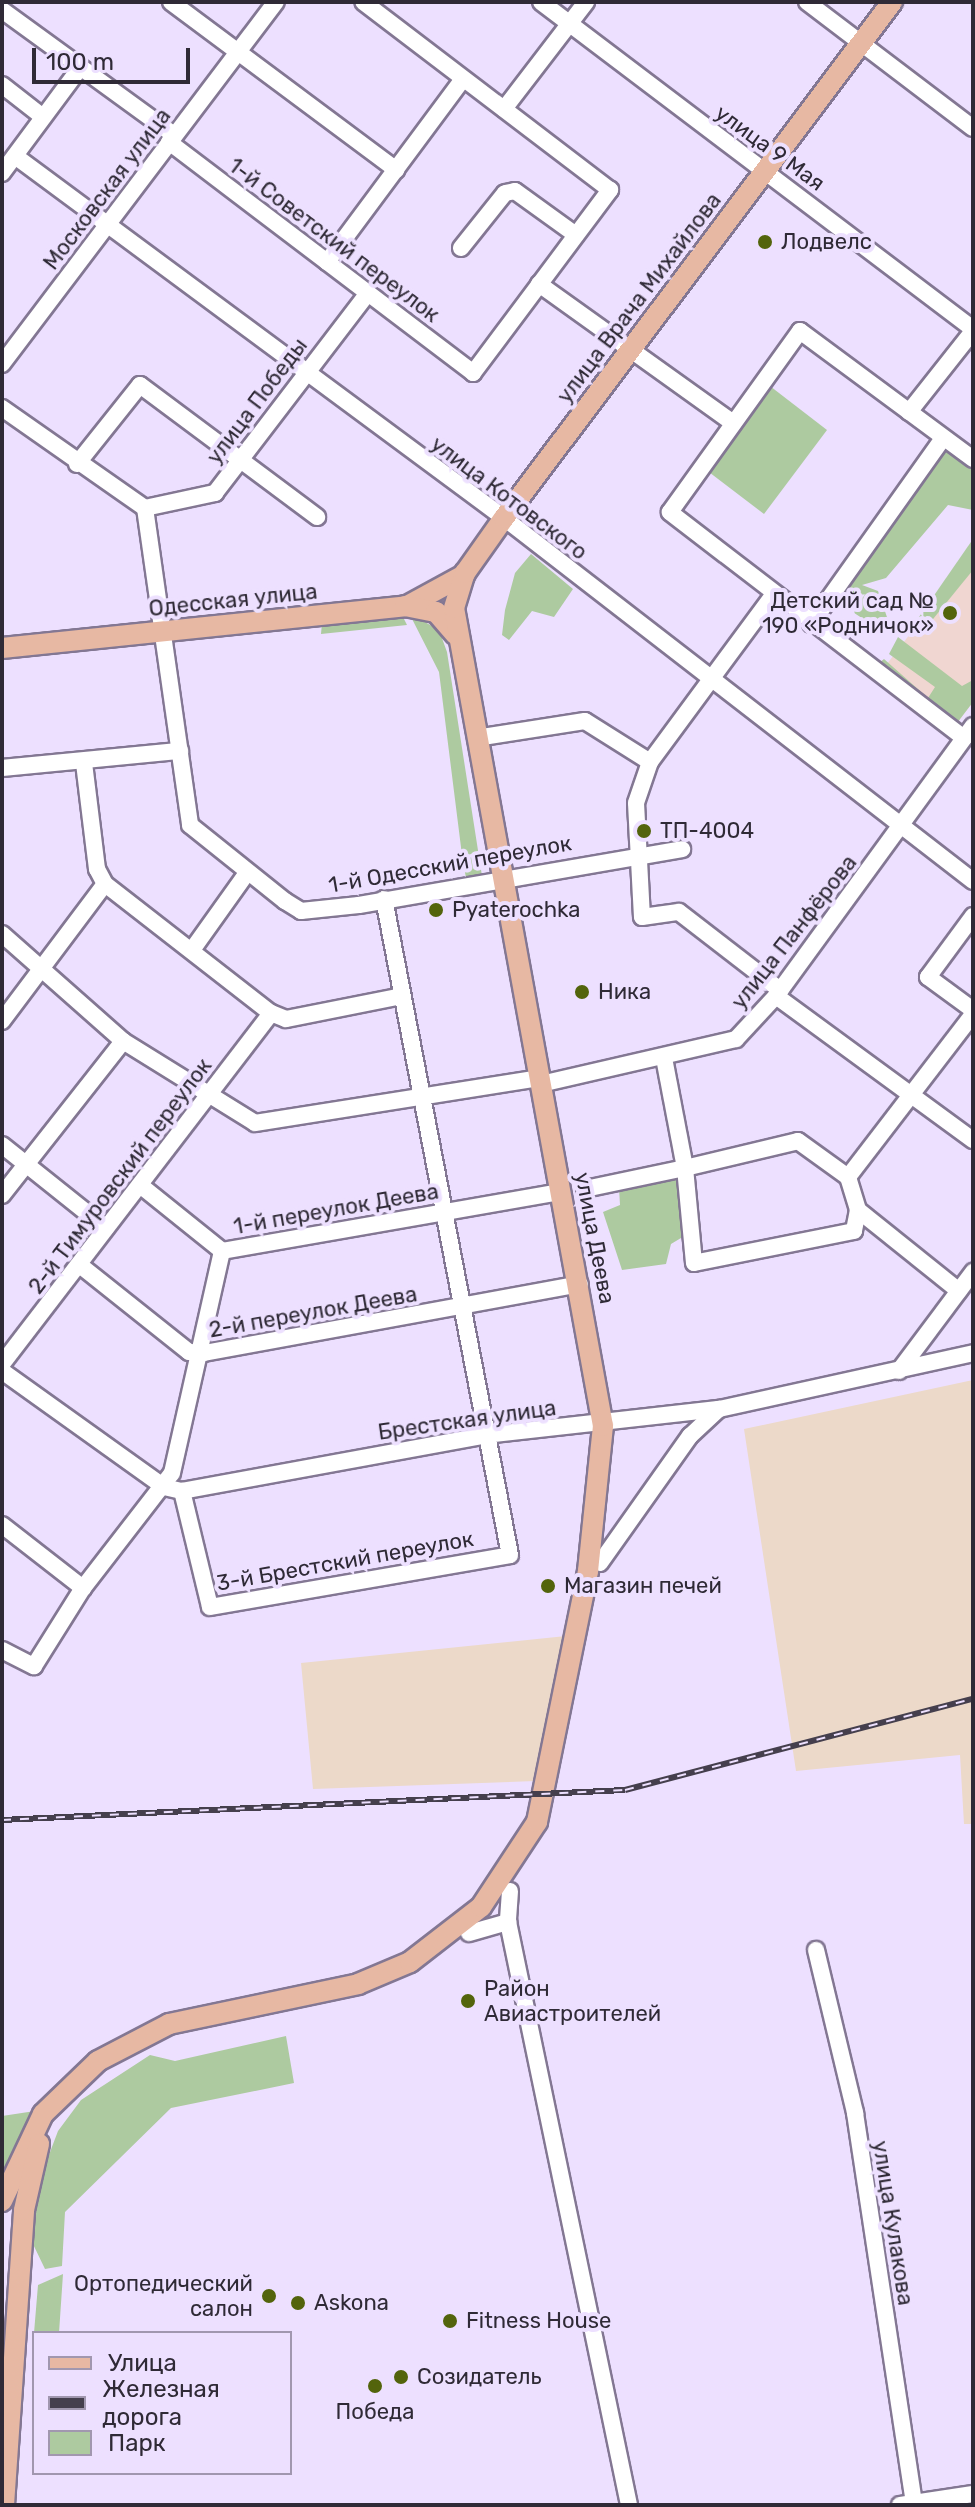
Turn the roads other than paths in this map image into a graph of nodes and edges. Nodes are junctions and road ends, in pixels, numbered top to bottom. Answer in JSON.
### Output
{"nodes":[{"id":1,"x":171,"y":2,"type":"edge"},
{"id":2,"x":276,"y":2,"type":"edge"},
{"id":3,"x":363,"y":2,"type":"edge"},
{"id":4,"x":541,"y":2,"type":"edge"},
{"id":5,"x":586,"y":2,"type":"edge"},
{"id":6,"x":807,"y":2,"type":"edge"},
{"id":7,"x":892,"y":2,"type":"edge"},
{"id":8,"x":2,"y":10,"type":"edge"},
{"id":9,"x":570,"y":24,"type":"junction"},
{"id":10,"x":861,"y":43,"type":"junction"},
{"id":11,"x":238,"y":52,"type":"junction"},
{"id":12,"x":80,"y":68,"type":"junction"},
{"id":13,"x":463,"y":79,"type":"junction"},
{"id":14,"x":2,"y":85,"type":"edge"},
{"id":15,"x":504,"y":109,"type":"junction"},
{"id":16,"x":43,"y":117,"type":"junction"},
{"id":17,"x":973,"y":128,"type":"edge"},
{"id":18,"x":172,"y":139,"type":"junction"},
{"id":19,"x":15,"y":156,"type":"junction"},
{"id":20,"x":396,"y":170,"type":"junction"},
{"id":21,"x":2,"y":173,"type":"edge"},
{"id":22,"x":763,"y":173,"type":"junction"},
{"id":23,"x":109,"y":222,"type":"junction"},
{"id":24,"x":576,"y":235,"type":"junction"},
{"id":25,"x":461,"y":248,"type":"dead end"},
{"id":26,"x":327,"y":262,"type":"junction"},
{"id":27,"x":539,"y":284,"type":"junction"},
{"id":28,"x":368,"y":293,"type":"junction"},
{"id":29,"x":973,"y":330,"type":"edge"},
{"id":30,"x":630,"y":352,"type":"junction"},
{"id":31,"x":2,"y":364,"type":"edge"},
{"id":32,"x":306,"y":373,"type":"junction"},
{"id":33,"x":2,"y":408,"type":"edge"},
{"id":34,"x":909,"y":412,"type":"junction"},
{"id":35,"x":733,"y":423,"type":"junction"},
{"id":36,"x":943,"y":438,"type":"junction"},
{"id":37,"x":244,"y":455,"type":"junction"},
{"id":38,"x":973,"y":459,"type":"edge"},
{"id":39,"x":77,"y":464,"type":"junction"},
{"id":40,"x":145,"y":508,"type":"junction"},
{"id":41,"x":317,"y":517,"type":"dead end"},
{"id":42,"x":504,"y":518,"type":"junction"},
{"id":43,"x":465,"y":573,"type":"junction"},
{"id":44,"x":773,"y":595,"type":"junction"},
{"id":45,"x":405,"y":606,"type":"junction"},
{"id":46,"x":811,"y":624,"type":"junction"},
{"id":47,"x":164,"y":631,"type":"junction"},
{"id":48,"x":457,"y":636,"type":"junction"},
{"id":49,"x":2,"y":648,"type":"edge"},
{"id":50,"x":712,"y":679,"type":"junction"},
{"id":51,"x":968,"y":732,"type":"edge"},
{"id":52,"x":476,"y":738,"type":"junction"},
{"id":53,"x":180,"y":751,"type":"junction"},
{"id":54,"x":650,"y":762,"type":"junction"},
{"id":55,"x":84,"y":763,"type":"junction"},
{"id":56,"x":2,"y":768,"type":"edge"},
{"id":57,"x":902,"y":827,"type":"junction"},
{"id":58,"x":682,"y":849,"type":"dead end"},
{"id":59,"x":637,"y":854,"type":"junction"},
{"id":60,"x":247,"y":873,"type":"junction"},
{"id":61,"x":503,"y":878,"type":"junction"},
{"id":62,"x":973,"y":881,"type":"edge"},
{"id":63,"x":105,"y":884,"type":"junction"},
{"id":64,"x":384,"y":899,"type":"junction"},
{"id":65,"x":973,"y":916,"type":"edge"},
{"id":66,"x":2,"y":934,"type":"edge"},
{"id":67,"x":192,"y":950,"type":"junction"},
{"id":68,"x":44,"y":966,"type":"junction"},
{"id":69,"x":778,"y":993,"type":"junction"},
{"id":70,"x":402,"y":996,"type":"junction"},
{"id":71,"x":973,"y":1012,"type":"edge"},
{"id":72,"x":271,"y":1013,"type":"junction"},
{"id":73,"x":2,"y":1021,"type":"edge"},
{"id":74,"x":123,"y":1041,"type":"junction"},
{"id":75,"x":664,"y":1058,"type":"junction"},
{"id":76,"x":540,"y":1081,"type":"junction"},
{"id":77,"x":423,"y":1091,"type":"junction"},
{"id":78,"x":911,"y":1092,"type":"junction"},
{"id":79,"x":211,"y":1093,"type":"junction"},
{"id":80,"x":973,"y":1140,"type":"edge"},
{"id":81,"x":2,"y":1145,"type":"edge"},
{"id":82,"x":26,"y":1163,"type":"junction"},
{"id":83,"x":685,"y":1168,"type":"junction"},
{"id":84,"x":848,"y":1177,"type":"junction"},
{"id":85,"x":140,"y":1185,"type":"junction"},
{"id":86,"x":585,"y":1189,"type":"dead end"},
{"id":87,"x":560,"y":1192,"type":"junction"},
{"id":88,"x":2,"y":1195,"type":"edge"},
{"id":89,"x":858,"y":1210,"type":"junction"},
{"id":90,"x":445,"y":1213,"type":"junction"},
{"id":91,"x":106,"y":1228,"type":"junction"},
{"id":92,"x":222,"y":1251,"type":"junction"},
{"id":93,"x":81,"y":1266,"type":"junction"},
{"id":94,"x":973,"y":1272,"type":"edge"},
{"id":95,"x":580,"y":1284,"type":"junction"},
{"id":96,"x":959,"y":1291,"type":"junction"},
{"id":97,"x":462,"y":1308,"type":"junction"},
{"id":98,"x":204,"y":1353,"type":"junction"},
{"id":99,"x":973,"y":1353,"type":"edge"},
{"id":100,"x":2,"y":1364,"type":"edge"},
{"id":101,"x":2,"y":1371,"type":"edge"},
{"id":102,"x":899,"y":1371,"type":"junction"},
{"id":103,"x":719,"y":1409,"type":"junction"},
{"id":104,"x":603,"y":1426,"type":"junction"},
{"id":105,"x":486,"y":1435,"type":"junction"},
{"id":106,"x":164,"y":1487,"type":"junction"},
{"id":107,"x":182,"y":1491,"type":"junction"},
{"id":108,"x":2,"y":1525,"type":"edge"},
{"id":109,"x":600,"y":1563,"type":"junction"},
{"id":110,"x":83,"y":1588,"type":"junction"},
{"id":111,"x":2,"y":1650,"type":"edge"},
{"id":112,"x":510,"y":1891,"type":"junction"},
{"id":113,"x":508,"y":1922,"type":"junction"},
{"id":114,"x":469,"y":1933,"type":"junction"},
{"id":115,"x":816,"y":1950,"type":"dead end"},
{"id":116,"x":2,"y":2201,"type":"edge"},
{"id":117,"x":10,"y":2298,"type":"edge"},
{"id":118,"x":973,"y":2494,"type":"edge"},
{"id":119,"x":909,"y":2504,"type":"edge"},
{"id":120,"x":4,"y":2505,"type":"edge"},
{"id":121,"x":629,"y":2505,"type":"edge"}],
"edges":[{"from":1,"to":11,"type":"street"},
{"from":2,"to":11,"type":"street","name":"Московская улица"},
{"from":3,"to":13,"type":"street"},
{"from":4,"to":9,"type":"street","name":"улица 9 Мая"},
{"from":5,"to":9,"type":"street"},
{"from":6,"to":10,"type":"street"},
{"from":7,"to":10,"type":"main road","name":"улица Врача Михайлова"},
{"from":8,"to":12,"type":"street","name":"1-й Советский переулок"},
{"from":9,"to":15,"type":"street"},
{"from":9,"to":22,"type":"street","name":"улица 9 Мая"},
{"from":10,"to":17,"type":"street"},
{"from":10,"to":22,"type":"main road","name":"улица Врача Михайлова"},
{"from":11,"to":18,"type":"street","name":"Московская улица"},
{"from":11,"to":20,"type":"street"},
{"from":12,"to":16,"type":"street"},
{"from":12,"to":18,"type":"street","name":"1-й Советский переулок"},
{"from":13,"to":15,"type":"street"},
{"from":13,"to":20,"type":"street"},
{"from":14,"to":16,"type":"street"},
{"from":15,"to":24,"type":"street"},
{"from":16,"to":19,"type":"street"},
{"from":18,"to":23,"type":"street","name":"Московская улица"},
{"from":18,"to":26,"type":"street","name":"1-й Советский переулок"},
{"from":19,"to":21,"type":"street"},
{"from":19,"to":23,"type":"street","name":"улица Котовского"},
{"from":20,"to":26,"type":"street"},
{"from":22,"to":29,"type":"street","name":"улица 9 Мая"},
{"from":22,"to":30,"type":"main road","name":"улица Врача Михайлова"},
{"from":23,"to":31,"type":"street","name":"Московская улица"},
{"from":23,"to":32,"type":"street","name":"улица Котовского"},
{"from":24,"to":25,"type":"street"},
{"from":24,"to":27,"type":"street"},
{"from":26,"to":28,"type":"street","name":"1-й Советский переулок"},
{"from":27,"to":28,"type":"street","name":"1-й Советский переулок"},
{"from":27,"to":30,"type":"street"},
{"from":28,"to":32,"type":"street","name":"улица Победы"},
{"from":29,"to":34,"type":"street"},
{"from":30,"to":35,"type":"street"},
{"from":30,"to":42,"type":"main road","name":"улица Врача Михайлова"},
{"from":32,"to":37,"type":"street","name":"улица Победы"},
{"from":32,"to":42,"type":"street","name":"улица Котовского"},
{"from":33,"to":39,"type":"street"},
{"from":34,"to":35,"type":"street"},
{"from":34,"to":36,"type":"street"},
{"from":35,"to":44,"type":"street"},
{"from":36,"to":38,"type":"street"},
{"from":36,"to":46,"type":"street"},
{"from":37,"to":39,"type":"street"},
{"from":37,"to":40,"type":"street","name":"улица Победы"},
{"from":37,"to":41,"type":"street"},
{"from":39,"to":40,"type":"street"},
{"from":40,"to":47,"type":"street","name":"1-й Одесский переулок"},
{"from":42,"to":43,"type":"main road","name":"улица Врача Михайлова"},
{"from":42,"to":50,"type":"street","name":"улица Котовского"},
{"from":43,"to":45,"type":"main road"},
{"from":43,"to":48,"type":"main road","name":"улица Врача Михайлова"},
{"from":44,"to":46,"type":"street"},
{"from":44,"to":50,"type":"street"},
{"from":45,"to":47,"type":"main road","name":"Одесская улица"},
{"from":45,"to":48,"type":"main road","name":"Одесская улица"},
{"from":46,"to":51,"type":"street"},
{"from":47,"to":49,"type":"main road","name":"Одесская улица"},
{"from":47,"to":53,"type":"street","name":"1-й Одесский переулок"},
{"from":48,"to":52,"type":"main road","name":"улица Деева"},
{"from":50,"to":54,"type":"street"},
{"from":50,"to":57,"type":"street","name":"улица Котовского"},
{"from":51,"to":57,"type":"street","name":"улица Панфёрова"},
{"from":52,"to":54,"type":"street"},
{"from":52,"to":61,"type":"main road","name":"улица Деева"},
{"from":53,"to":55,"type":"street"},
{"from":53,"to":60,"type":"street","name":"1-й Одесский переулок"},
{"from":54,"to":59,"type":"street"},
{"from":55,"to":56,"type":"street"},
{"from":55,"to":63,"type":"street"},
{"from":57,"to":62,"type":"street","name":"улица Котовского"},
{"from":57,"to":69,"type":"street","name":"улица Панфёрова"},
{"from":58,"to":59,"type":"street","name":"1-й Одесский переулок"},
{"from":59,"to":61,"type":"street","name":"1-й Одесский переулок"},
{"from":59,"to":69,"type":"street"},
{"from":60,"to":64,"type":"street","name":"1-й Одесский переулок"},
{"from":60,"to":67,"type":"street"},
{"from":61,"to":64,"type":"street","name":"1-й Одесский переулок"},
{"from":61,"to":76,"type":"main road","name":"улица Деева"},
{"from":63,"to":67,"type":"street"},
{"from":63,"to":68,"type":"street"},
{"from":64,"to":70,"type":"street"},
{"from":65,"to":71,"type":"street"},
{"from":66,"to":68,"type":"street","name":"улица Панфёрова"},
{"from":67,"to":72,"type":"street"},
{"from":68,"to":73,"type":"street"},
{"from":68,"to":74,"type":"street","name":"улица Панфёрова"},
{"from":69,"to":75,"type":"street","name":"улица Панфёрова"},
{"from":69,"to":78,"type":"street"},
{"from":70,"to":72,"type":"street"},
{"from":70,"to":77,"type":"street"},
{"from":71,"to":78,"type":"street"},
{"from":72,"to":79,"type":"street","name":"2-й Тимуровский переулок"},
{"from":74,"to":79,"type":"street","name":"улица Панфёрова"},
{"from":74,"to":82,"type":"street"},
{"from":75,"to":76,"type":"street","name":"улица Панфёрова"},
{"from":75,"to":83,"type":"street"},
{"from":76,"to":77,"type":"street","name":"улица Панфёрова"},
{"from":76,"to":87,"type":"main road","name":"улица Деева"},
{"from":77,"to":79,"type":"street","name":"улица Панфёрова"},
{"from":77,"to":90,"type":"street"},
{"from":78,"to":80,"type":"street"},
{"from":78,"to":84,"type":"street"},
{"from":79,"to":85,"type":"street","name":"2-й Тимуровский переулок"},
{"from":81,"to":82,"type":"street"},
{"from":82,"to":88,"type":"street"},
{"from":82,"to":91,"type":"street"},
{"from":83,"to":84,"type":"street"},
{"from":83,"to":86,"type":"street"},
{"from":83,"to":89,"type":"street"},
{"from":84,"to":89,"type":"street"},
{"from":85,"to":91,"type":"street","name":"2-й Тимуровский переулок"},
{"from":85,"to":92,"type":"street","name":"1-й переулок Деева"},
{"from":87,"to":90,"type":"street","name":"1-й переулок Деева"},
{"from":87,"to":95,"type":"main road","name":"улица Деева"},
{"from":89,"to":96,"type":"street"},
{"from":90,"to":92,"type":"street","name":"1-й переулок Деева"},
{"from":90,"to":97,"type":"street"},
{"from":91,"to":93,"type":"street","name":"2-й Тимуровский переулок"},
{"from":92,"to":98,"type":"street"},
{"from":93,"to":98,"type":"street","name":"2-й переулок Деева"},
{"from":93,"to":100,"type":"street","name":"2-й Тимуровский переулок"},
{"from":94,"to":96,"type":"street"},
{"from":95,"to":97,"type":"street","name":"2-й переулок Деева"},
{"from":95,"to":104,"type":"main road","name":"улица Деева"},
{"from":96,"to":102,"type":"street"},
{"from":97,"to":98,"type":"street","name":"2-й переулок Деева"},
{"from":97,"to":105,"type":"street"},
{"from":98,"to":106,"type":"street"},
{"from":99,"to":102,"type":"street","name":"Брестская улица"},
{"from":101,"to":106,"type":"street","name":"Брестская улица"},
{"from":102,"to":103,"type":"street","name":"Брестская улица"},
{"from":103,"to":104,"type":"street","name":"Брестская улица"},
{"from":103,"to":109,"type":"street"},
{"from":104,"to":105,"type":"street","name":"Брестская улица"},
{"from":104,"to":109,"type":"main road"},
{"from":104,"to":116,"type":"main road","name":"улица Деева"},
{"from":105,"to":107,"type":"street","name":"Брестская улица"},
{"from":105,"to":107,"type":"street","name":"3-й Брестский переулок"},
{"from":106,"to":107,"type":"street","name":"Брестская улица"},
{"from":106,"to":110,"type":"street"},
{"from":108,"to":110,"type":"street"},
{"from":109,"to":112,"type":"main road"},
{"from":110,"to":111,"type":"street"},
{"from":112,"to":113,"type":"street"},
{"from":112,"to":114,"type":"main road"},
{"from":113,"to":114,"type":"street"},
{"from":113,"to":121,"type":"street"},
{"from":114,"to":117,"type":"main road"},
{"from":115,"to":119,"type":"street","name":"улица Кулакова"},
{"from":117,"to":120,"type":"main road"},
{"from":118,"to":119,"type":"street"}]}
